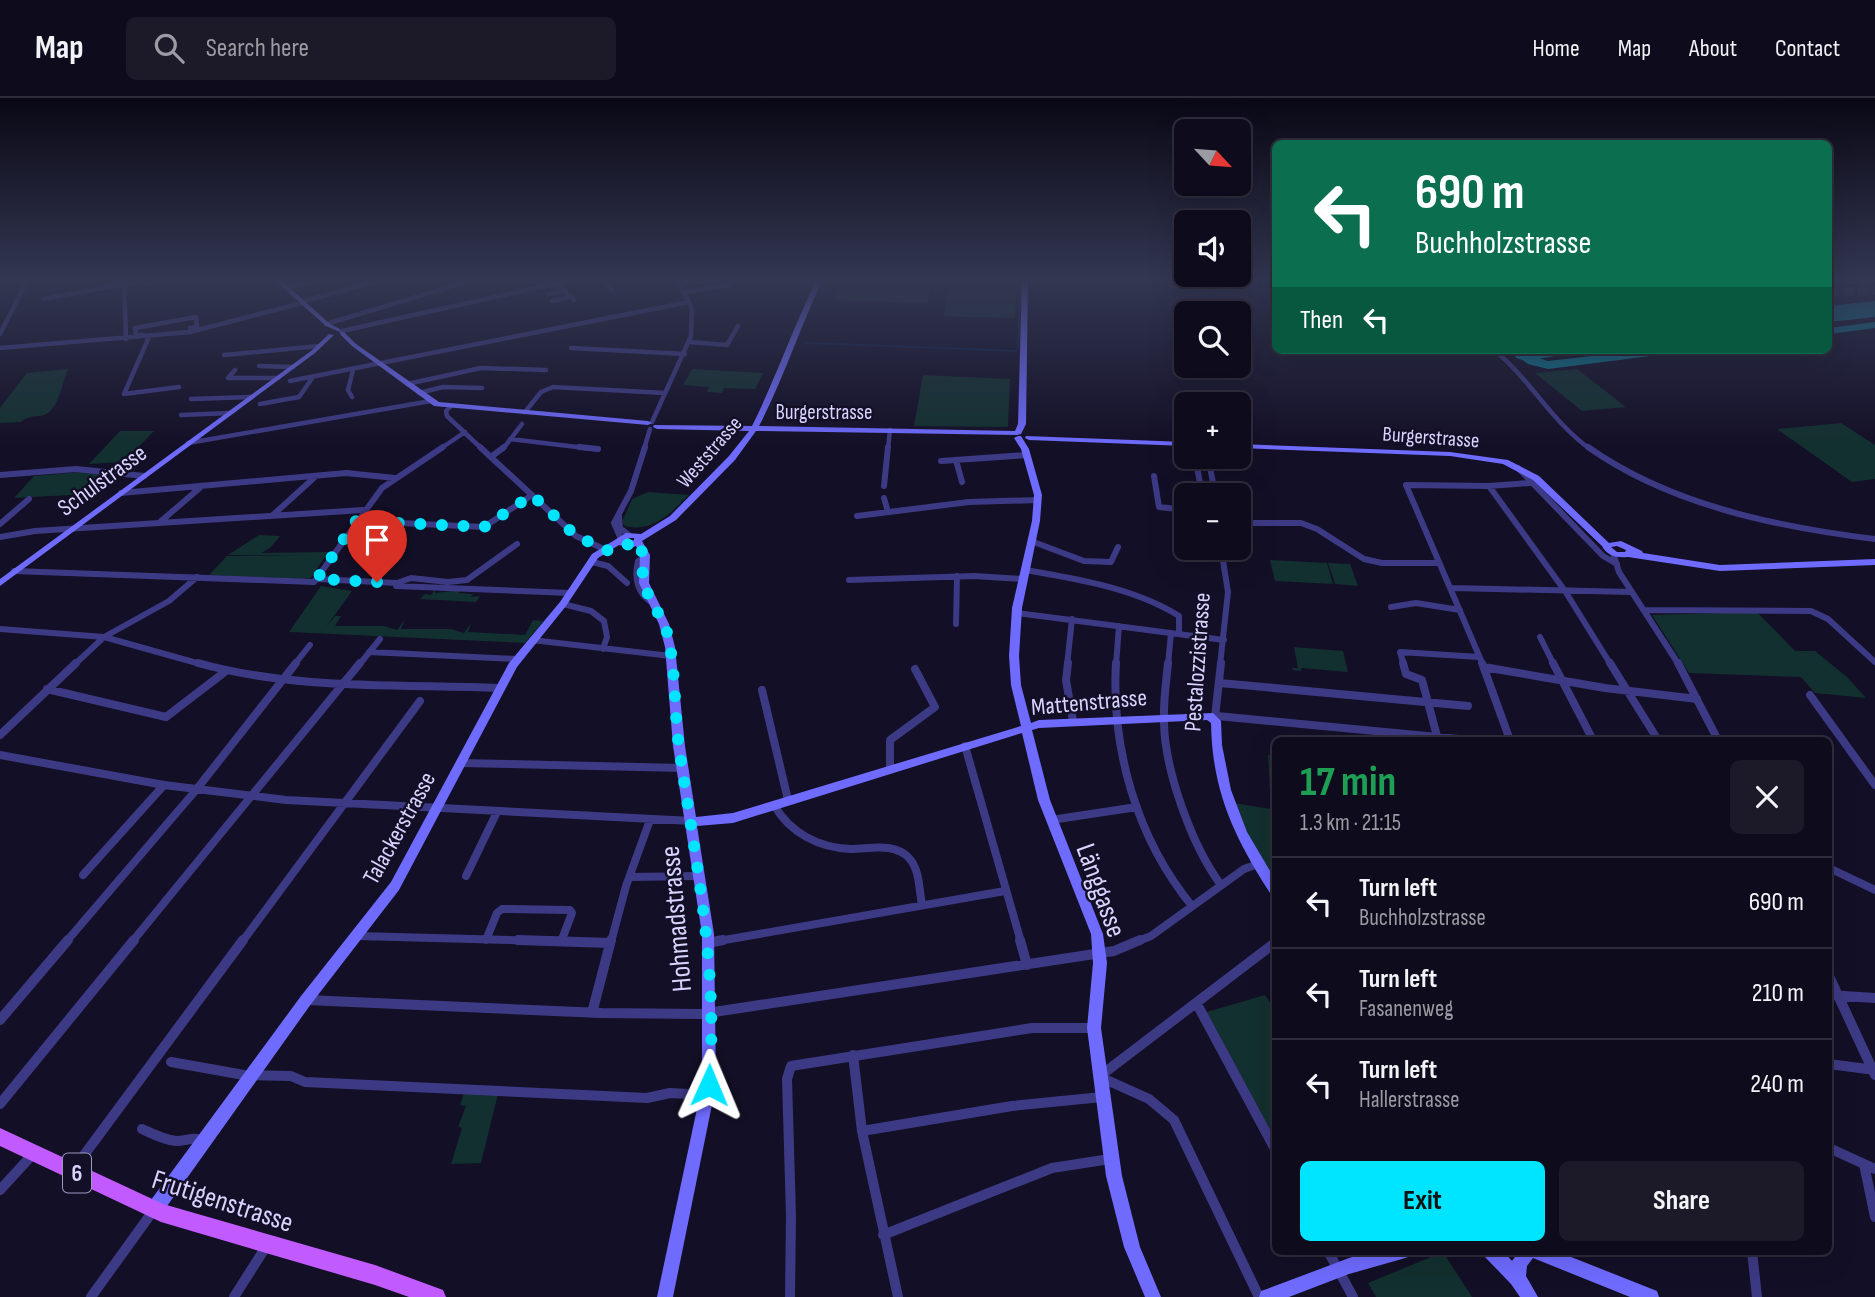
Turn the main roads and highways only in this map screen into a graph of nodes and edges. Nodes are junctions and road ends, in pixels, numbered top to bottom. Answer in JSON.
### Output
{"nodes":[{"id":1,"x":0,"y":1138,"type":"edge"},
{"id":2,"x":436,"y":1297,"type":"edge"}],
"edges":[{"from":1,"to":2,"type":"main road","name":"Frutigenstrasse","number":"6"}]}
